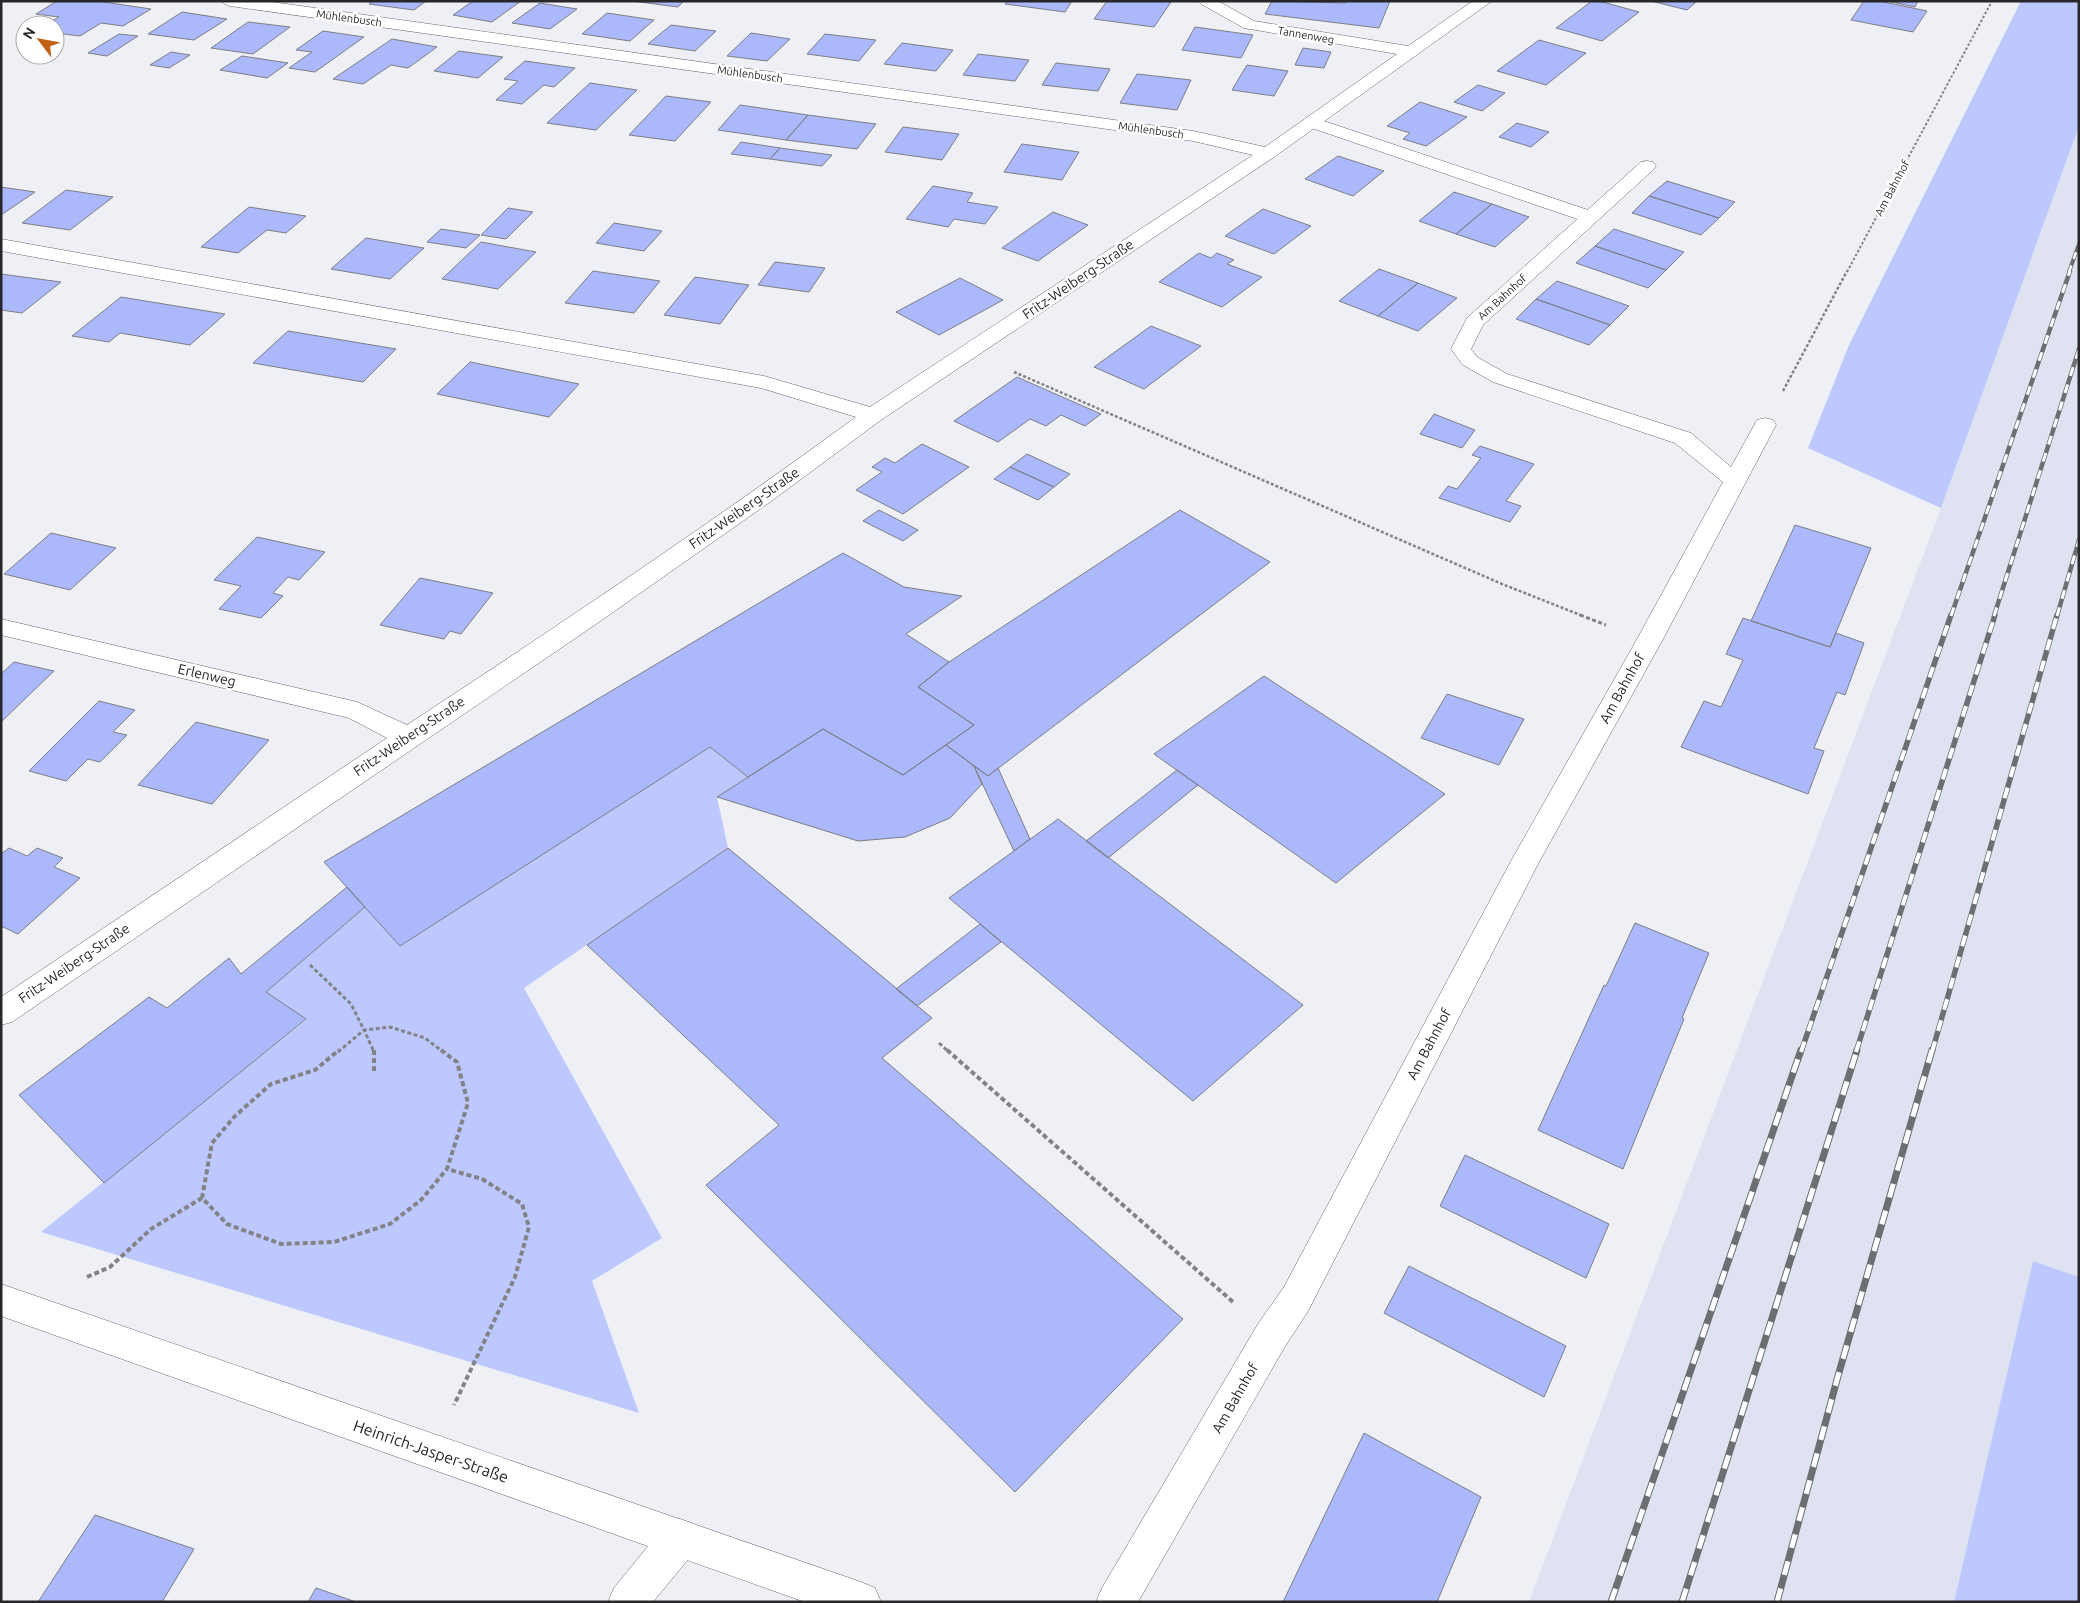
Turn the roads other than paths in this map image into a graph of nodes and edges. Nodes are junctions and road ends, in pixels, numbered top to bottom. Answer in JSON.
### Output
{"nodes":[{"id":1,"x":230,"y":1,"type":"edge"},
{"id":2,"x":1206,"y":1,"type":"edge"},
{"id":3,"x":1484,"y":1,"type":"edge"},
{"id":4,"x":1411,"y":51,"type":"junction"},
{"id":5,"x":1312,"y":122,"type":"junction"},
{"id":6,"x":1268,"y":153,"type":"junction"},
{"id":7,"x":1647,"y":166,"type":"dead end"},
{"id":8,"x":1590,"y":217,"type":"junction"},
{"id":9,"x":1,"y":245,"type":"edge"},
{"id":10,"x":873,"y":415,"type":"junction"},
{"id":11,"x":1766,"y":425,"type":"road end"},
{"id":12,"x":1735,"y":481,"type":"junction"},
{"id":13,"x":1,"y":627,"type":"edge"},
{"id":14,"x":408,"y":736,"type":"junction"},
{"id":15,"x":1,"y":1013,"type":"edge"},
{"id":16,"x":11,"y":1303,"type":"edge"},
{"id":17,"x":680,"y":1538,"type":"junction"},
{"id":18,"x":628,"y":1602,"type":"edge"},
{"id":19,"x":860,"y":1602,"type":"edge"},
{"id":20,"x":1116,"y":1602,"type":"edge"}],
"edges":[{"from":1,"to":6,"type":"street","name":"Mühlenbusch"},
{"from":2,"to":4,"type":"street","name":"Tannenweg"},
{"from":3,"to":4,"type":"street","name":"Fritz-Weiberg-Straße"},
{"from":4,"to":5,"type":"street","name":"Fritz-Weiberg-Straße"},
{"from":5,"to":6,"type":"street","name":"Fritz-Weiberg-Straße"},
{"from":5,"to":8,"type":"street"},
{"from":6,"to":10,"type":"street","name":"Fritz-Weiberg-Straße"},
{"from":7,"to":8,"type":"street","name":"Am Bahnhof"},
{"from":8,"to":12,"type":"street","name":"Am Bahnhof"},
{"from":9,"to":10,"type":"street"},
{"from":10,"to":14,"type":"street","name":"Fritz-Weiberg-Straße"},
{"from":11,"to":12,"type":"street","name":"Am Bahnhof"},
{"from":12,"to":20,"type":"street","name":"Am Bahnhof"},
{"from":13,"to":14,"type":"street","name":"Erlenweg"},
{"from":14,"to":15,"type":"street","name":"Fritz-Weiberg-Straße"},
{"from":16,"to":17,"type":"street","name":"Heinrich-Jasper-Straße"},
{"from":17,"to":18,"type":"street"},
{"from":17,"to":19,"type":"street","name":"Heinrich-Jasper-Straße"}]}
